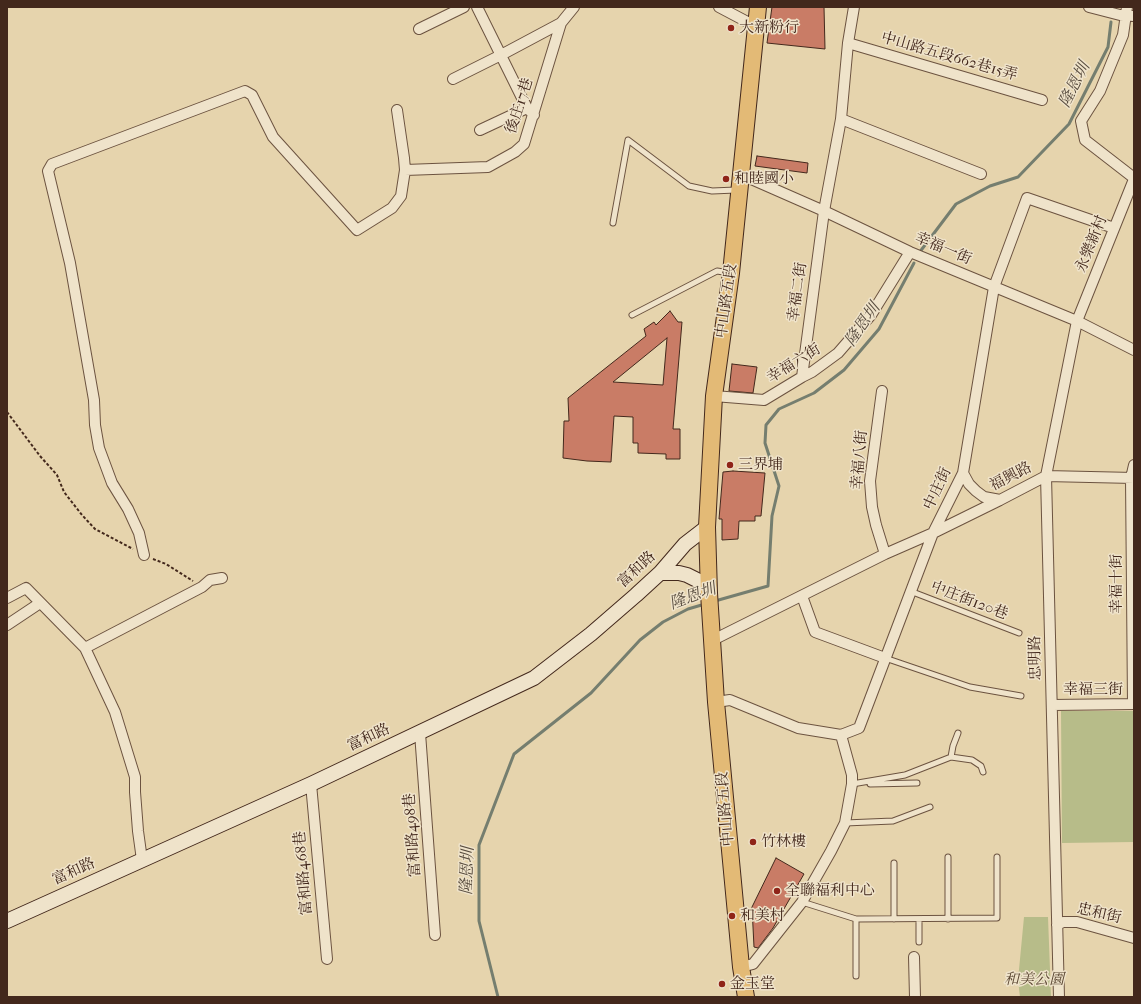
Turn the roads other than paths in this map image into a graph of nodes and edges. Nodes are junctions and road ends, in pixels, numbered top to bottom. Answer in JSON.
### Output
{"nodes":[{"id":1,"x":464,"y":7,"type":"edge"},
{"id":2,"x":477,"y":7,"type":"edge"},
{"id":3,"x":574,"y":7,"type":"edge"},
{"id":4,"x":719,"y":7,"type":"edge"},
{"id":5,"x":758,"y":7,"type":"edge"},
{"id":6,"x":854,"y":7,"type":"edge"},
{"id":7,"x":1088,"y":7,"type":"edge"},
{"id":8,"x":1129,"y":13,"type":"edge"},
{"id":9,"x":561,"y":23,"type":"junction"},
{"id":10,"x":755,"y":26,"type":"junction"},
{"id":11,"x":419,"y":29,"type":"dead end"},
{"id":12,"x":848,"y":43,"type":"junction"},
{"id":13,"x":501,"y":55,"type":"junction"},
{"id":14,"x":453,"y":79,"type":"dead end"},
{"id":15,"x":1042,"y":100,"type":"dead end"},
{"id":16,"x":397,"y":110,"type":"dead end"},
{"id":17,"x":531,"y":112,"type":"junction"},
{"id":18,"x":841,"y":119,"type":"junction"},
{"id":19,"x":480,"y":130,"type":"dead end"},
{"id":20,"x":405,"y":170,"type":"junction"},
{"id":21,"x":981,"y":174,"type":"dead end"},
{"id":22,"x":1134,"y":179,"type":"edge"},
{"id":23,"x":741,"y":182,"type":"junction"},
{"id":24,"x":824,"y":211,"type":"junction"},
{"id":25,"x":614,"y":223,"type":"dead end"},
{"id":26,"x":1114,"y":228,"type":"junction"},
{"id":27,"x":910,"y":252,"type":"junction"},
{"id":28,"x":731,"y":273,"type":"junction"},
{"id":29,"x":994,"y":287,"type":"junction"},
{"id":30,"x":632,"y":315,"type":"dead end"},
{"id":31,"x":1077,"y":321,"type":"junction"},
{"id":32,"x":1134,"y":350,"type":"edge"},
{"id":33,"x":802,"y":377,"type":"junction"},
{"id":34,"x":882,"y":391,"type":"dead end"},
{"id":35,"x":714,"y":396,"type":"junction"},
{"id":36,"x":1134,"y":465,"type":"edge"},
{"id":37,"x":963,"y":473,"type":"junction"},
{"id":38,"x":1046,"y":476,"type":"junction"},
{"id":39,"x":1133,"y":478,"type":"edge"},
{"id":40,"x":1000,"y":500,"type":"junction"},
{"id":41,"x":707,"y":527,"type":"junction"},
{"id":42,"x":933,"y":533,"type":"junction"},
{"id":43,"x":885,"y":554,"type":"junction"},
{"id":44,"x":144,"y":555,"type":"road end"},
{"id":45,"x":660,"y":573,"type":"junction"},
{"id":46,"x":222,"y":578,"type":"dead end"},
{"id":47,"x":910,"y":591,"type":"junction"},
{"id":48,"x":709,"y":595,"type":"junction"},
{"id":49,"x":802,"y":596,"type":"junction"},
{"id":50,"x":7,"y":598,"type":"edge"},
{"id":51,"x":40,"y":603,"type":"junction"},
{"id":52,"x":7,"y":625,"type":"edge"},
{"id":53,"x":1019,"y":633,"type":"dead end"},
{"id":54,"x":712,"y":641,"type":"junction"},
{"id":55,"x":85,"y":648,"type":"junction"},
{"id":56,"x":885,"y":658,"type":"junction"},
{"id":57,"x":1021,"y":696,"type":"dead end"},
{"id":58,"x":716,"y":702,"type":"junction"},
{"id":59,"x":1133,"y":704,"type":"edge"},
{"id":60,"x":1052,"y":705,"type":"junction"},
{"id":61,"x":420,"y":733,"type":"junction"},
{"id":62,"x":958,"y":733,"type":"dead end"},
{"id":63,"x":842,"y":735,"type":"junction"},
{"id":64,"x":951,"y":757,"type":"junction"},
{"id":65,"x":983,"y":772,"type":"dead end"},
{"id":66,"x":917,"y":783,"type":"dead end"},
{"id":67,"x":310,"y":784,"type":"junction"},
{"id":68,"x":852,"y":784,"type":"junction"},
{"id":69,"x":930,"y":806,"type":"dead end"},
{"id":70,"x":845,"y":823,"type":"junction"},
{"id":71,"x":948,"y":857,"type":"dead end"},
{"id":72,"x":997,"y":857,"type":"dead end"},
{"id":73,"x":142,"y":860,"type":"junction"},
{"id":74,"x":894,"y":863,"type":"dead end"},
{"id":75,"x":802,"y":902,"type":"junction"},
{"id":76,"x":856,"y":919,"type":"junction"},
{"id":77,"x":894,"y":919,"type":"junction"},
{"id":78,"x":919,"y":919,"type":"junction"},
{"id":79,"x":948,"y":919,"type":"junction"},
{"id":80,"x":7,"y":921,"type":"edge"},
{"id":81,"x":1057,"y":925,"type":"junction"},
{"id":82,"x":435,"y":935,"type":"dead end"},
{"id":83,"x":1134,"y":938,"type":"edge"},
{"id":84,"x":919,"y":942,"type":"dead end"},
{"id":85,"x":914,"y":957,"type":"dead end"},
{"id":86,"x":327,"y":958,"type":"dead end"},
{"id":87,"x":741,"y":967,"type":"junction"},
{"id":88,"x":856,"y":976,"type":"dead end"},
{"id":89,"x":746,"y":997,"type":"edge"},
{"id":90,"x":915,"y":997,"type":"edge"},
{"id":91,"x":1059,"y":997,"type":"edge"}],
"edges":[{"from":1,"to":11,"type":"street"},
{"from":2,"to":13,"type":"street"},
{"from":3,"to":9,"type":"street","name":"後庄17巷"},
{"from":4,"to":10,"type":"street"},
{"from":5,"to":10,"type":"main road","name":"中山路五段"},
{"from":6,"to":12,"type":"street"},
{"from":7,"to":8,"type":"street"},
{"from":8,"to":22,"type":"street","name":"永樂新村"},
{"from":9,"to":13,"type":"street"},
{"from":9,"to":17,"type":"street","name":"後庄17巷"},
{"from":10,"to":23,"type":"main road","name":"中山路五段"},
{"from":12,"to":15,"type":"street","name":"中山路五段662巷15弄"},
{"from":12,"to":18,"type":"street"},
{"from":13,"to":14,"type":"street"},
{"from":13,"to":17,"type":"street"},
{"from":16,"to":20,"type":"street"},
{"from":17,"to":19,"type":"street"},
{"from":17,"to":20,"type":"street","name":"後庄17巷"},
{"from":18,"to":21,"type":"street"},
{"from":18,"to":24,"type":"street"},
{"from":20,"to":44,"type":"street"},
{"from":22,"to":26,"type":"street","name":"永樂新村"},
{"from":23,"to":24,"type":"street","name":"幸福一街"},
{"from":23,"to":25,"type":"lane"},
{"from":23,"to":28,"type":"main road","name":"中山路五段"},
{"from":24,"to":27,"type":"street","name":"幸福一街"},
{"from":24,"to":33,"type":"street","name":"幸福二街"},
{"from":26,"to":29,"type":"street","name":"中庄街"},
{"from":26,"to":31,"type":"street","name":"永樂新村"},
{"from":27,"to":29,"type":"street","name":"幸福一街"},
{"from":27,"to":33,"type":"street","name":"幸福六街"},
{"from":28,"to":30,"type":"lane"},
{"from":28,"to":35,"type":"main road","name":"中山路五段"},
{"from":29,"to":31,"type":"street","name":"幸福一街"},
{"from":29,"to":37,"type":"street","name":"中庄街"},
{"from":31,"to":32,"type":"street","name":"幸福一街"},
{"from":31,"to":38,"type":"street","name":"忠明路"},
{"from":33,"to":35,"type":"street","name":"幸福六街"},
{"from":34,"to":43,"type":"street","name":"幸福八街"},
{"from":35,"to":41,"type":"main road","name":"中山路五段"},
{"from":36,"to":39,"type":"street","name":"幸福十街"},
{"from":37,"to":40,"type":"street"},
{"from":37,"to":42,"type":"street","name":"中庄街"},
{"from":38,"to":39,"type":"street","name":"福興路"},
{"from":38,"to":40,"type":"street","name":"福興路"},
{"from":38,"to":60,"type":"street","name":"忠明路"},
{"from":39,"to":59,"type":"street","name":"幸福十街"},
{"from":40,"to":42,"type":"street","name":"福興路"},
{"from":41,"to":45,"type":"street","name":"富和路"},
{"from":41,"to":48,"type":"main road","name":"中山路五段"},
{"from":42,"to":43,"type":"street","name":"福興路"},
{"from":42,"to":47,"type":"street","name":"中庄街"},
{"from":43,"to":49,"type":"street","name":"福興路"},
{"from":45,"to":48,"type":"street"},
{"from":45,"to":61,"type":"street","name":"富和路"},
{"from":46,"to":55,"type":"street"},
{"from":47,"to":53,"type":"lane","name":"中庄街120巷"},
{"from":47,"to":56,"type":"street","name":"中庄街"},
{"from":48,"to":54,"type":"main road","name":"中山路五段"},
{"from":49,"to":54,"type":"street","name":"福興路"},
{"from":49,"to":56,"type":"street"},
{"from":50,"to":51,"type":"street"},
{"from":51,"to":52,"type":"street"},
{"from":51,"to":55,"type":"street"},
{"from":54,"to":58,"type":"main road","name":"中山路五段"},
{"from":55,"to":73,"type":"street"},
{"from":56,"to":57,"type":"lane"},
{"from":56,"to":63,"type":"street","name":"中庄街"},
{"from":58,"to":63,"type":"street"},
{"from":58,"to":87,"type":"main road","name":"中山路五段"},
{"from":59,"to":60,"type":"street","name":"幸福三街"},
{"from":60,"to":81,"type":"street","name":"忠明路"},
{"from":61,"to":67,"type":"street","name":"富和路"},
{"from":61,"to":82,"type":"street","name":"富和路498巷"},
{"from":62,"to":64,"type":"lane"},
{"from":63,"to":68,"type":"street"},
{"from":64,"to":65,"type":"lane"},
{"from":64,"to":68,"type":"lane"},
{"from":66,"to":68,"type":"lane"},
{"from":67,"to":73,"type":"street","name":"富和路"},
{"from":67,"to":86,"type":"street","name":"富和路468巷"},
{"from":68,"to":70,"type":"street"},
{"from":69,"to":70,"type":"lane"},
{"from":70,"to":75,"type":"street"},
{"from":71,"to":79,"type":"lane"},
{"from":72,"to":79,"type":"lane"},
{"from":73,"to":80,"type":"street","name":"富和路"},
{"from":74,"to":77,"type":"lane"},
{"from":75,"to":76,"type":"lane"},
{"from":75,"to":87,"type":"street"},
{"from":76,"to":77,"type":"lane"},
{"from":76,"to":88,"type":"lane"},
{"from":77,"to":78,"type":"lane"},
{"from":78,"to":79,"type":"lane"},
{"from":78,"to":84,"type":"lane"},
{"from":81,"to":83,"type":"street","name":"忠和街"},
{"from":81,"to":91,"type":"street","name":"忠明路"},
{"from":85,"to":90,"type":"street"},
{"from":87,"to":89,"type":"main road","name":"中山路五段"}]}
